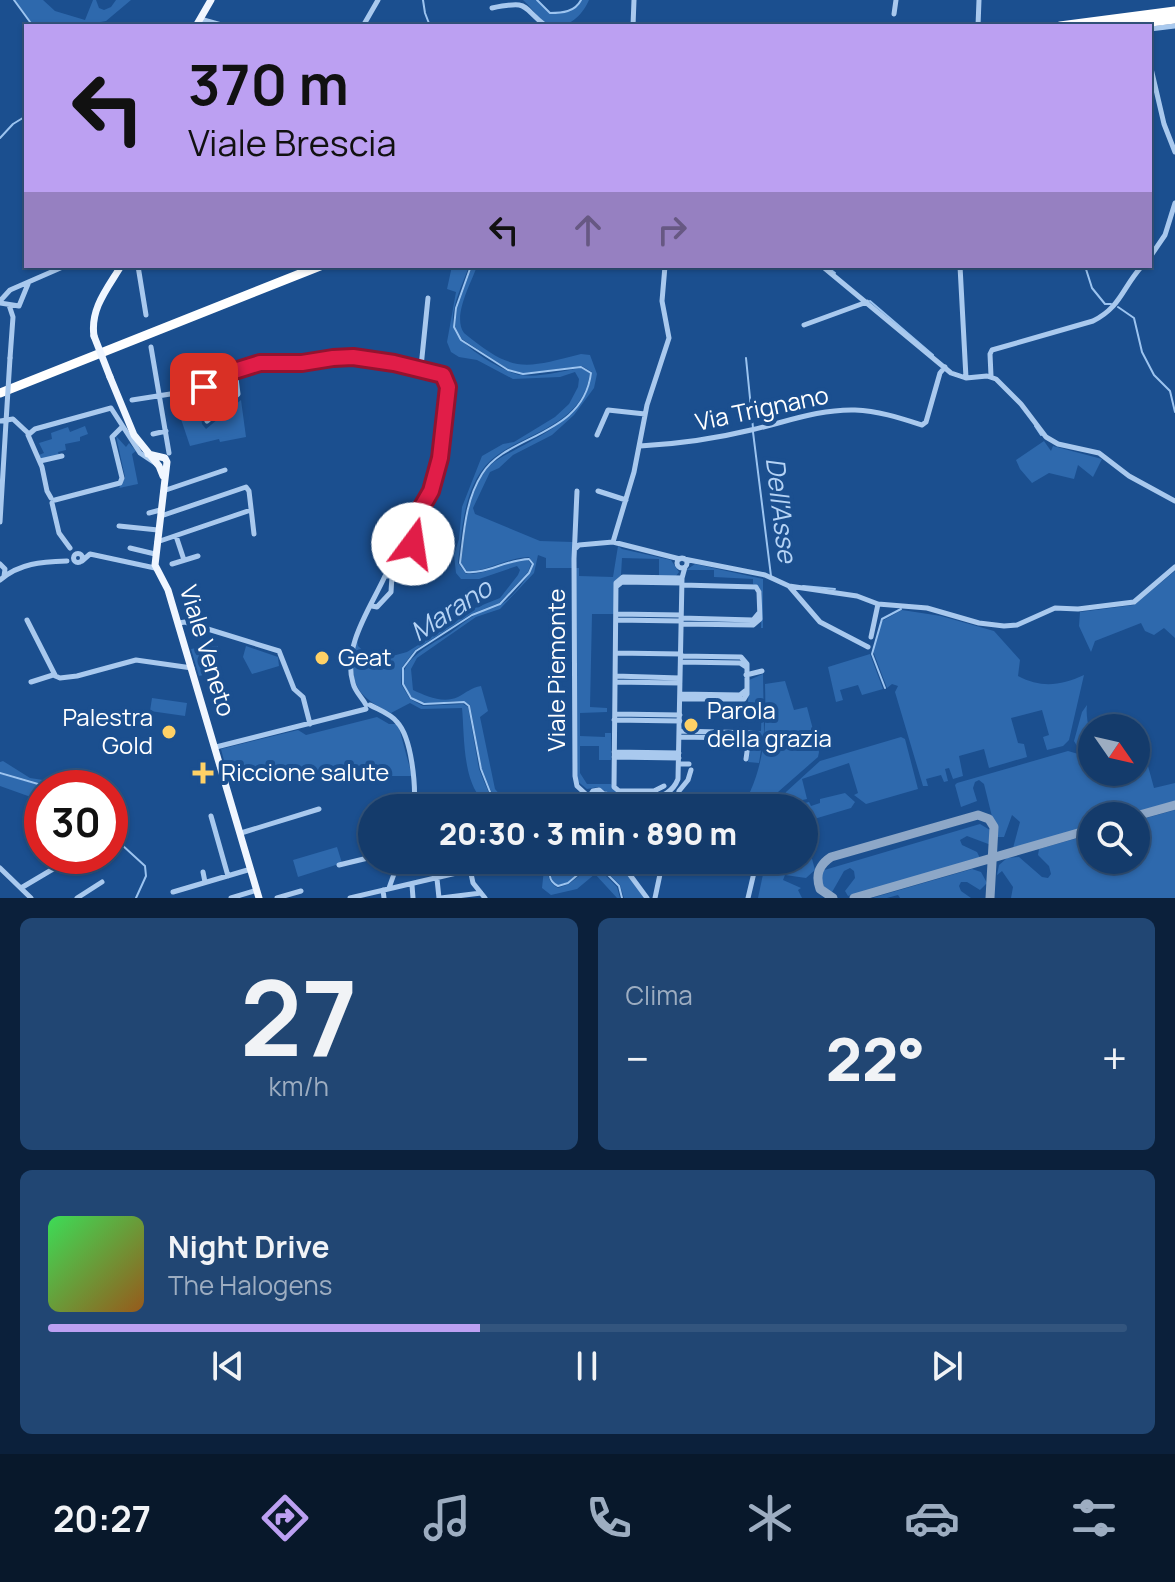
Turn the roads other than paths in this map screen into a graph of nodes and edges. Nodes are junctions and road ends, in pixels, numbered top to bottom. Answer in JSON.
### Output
{"nodes":[{"id":1,"x":211,"y":0,"type":"edge"},
{"id":2,"x":378,"y":0,"type":"edge"},
{"id":3,"x":634,"y":0,"type":"edge"},
{"id":4,"x":896,"y":0,"type":"edge"},
{"id":5,"x":979,"y":0,"type":"edge"},
{"id":6,"x":492,"y":8,"type":"dead end"},
{"id":7,"x":1175,"y":11,"type":"edge"},
{"id":8,"x":894,"y":14,"type":"dead end"},
{"id":9,"x":1175,"y":19,"type":"edge"},
{"id":10,"x":198,"y":22,"type":"edge"},
{"id":11,"x":364,"y":24,"type":"edge"},
{"id":12,"x":544,"y":24,"type":"edge"},
{"id":13,"x":633,"y":24,"type":"edge"},
{"id":14,"x":978,"y":24,"type":"edge"},
{"id":15,"x":1075,"y":24,"type":"edge"},
{"id":16,"x":1135,"y":24,"type":"edge"},
{"id":17,"x":1175,"y":26,"type":"edge"},
{"id":18,"x":1152,"y":29,"type":"edge"},
{"id":19,"x":1152,"y":73,"type":"edge"},
{"id":20,"x":1175,"y":152,"type":"edge"},
{"id":21,"x":1175,"y":204,"type":"edge"},
{"id":22,"x":1152,"y":254,"type":"edge"},
{"id":23,"x":61,"y":268,"type":"edge"},
{"id":24,"x":120,"y":268,"type":"edge"},
{"id":25,"x":138,"y":268,"type":"edge"},
{"id":26,"x":302,"y":268,"type":"edge"},
{"id":27,"x":315,"y":268,"type":"edge"},
{"id":28,"x":665,"y":268,"type":"edge"},
{"id":29,"x":825,"y":268,"type":"edge"},
{"id":30,"x":960,"y":268,"type":"edge"},
{"id":31,"x":1140,"y":268,"type":"edge"},
{"id":32,"x":20,"y":291,"type":"junction"},
{"id":33,"x":428,"y":298,"type":"dead end"},
{"id":34,"x":4,"y":301,"type":"edge"},
{"id":35,"x":867,"y":301,"type":"junction"},
{"id":36,"x":19,"y":306,"type":"junction"},
{"id":37,"x":146,"y":315,"type":"dead end"},
{"id":38,"x":13,"y":317,"type":"junction"},
{"id":39,"x":804,"y":325,"type":"dead end"},
{"id":40,"x":151,"y":347,"type":"dead end"},
{"id":41,"x":421,"y":367,"type":"junction"},
{"id":42,"x":945,"y":367,"type":"junction"},
{"id":43,"x":235,"y":370,"type":"junction"},
{"id":44,"x":991,"y":376,"type":"junction"},
{"id":45,"x":966,"y":378,"type":"junction"},
{"id":46,"x":0,"y":386,"type":"edge"},
{"id":47,"x":0,"y":393,"type":"edge"},
{"id":48,"x":159,"y":395,"type":"junction"},
{"id":49,"x":132,"y":400,"type":"dead end"},
{"id":50,"x":645,"y":414,"type":"junction"},
{"id":51,"x":207,"y":421,"type":"dead end"},
{"id":52,"x":3,"y":422,"type":"edge"},
{"id":53,"x":122,"y":427,"type":"junction"},
{"id":54,"x":166,"y":431,"type":"junction"},
{"id":55,"x":28,"y":433,"type":"junction"},
{"id":56,"x":153,"y":434,"type":"dead end"},
{"id":57,"x":597,"y":435,"type":"dead end"},
{"id":58,"x":640,"y":446,"type":"junction"},
{"id":59,"x":62,"y":456,"type":"dead end"},
{"id":60,"x":158,"y":460,"type":"junction"},
{"id":61,"x":40,"y":461,"type":"junction"},
{"id":62,"x":225,"y":470,"type":"dead end"},
{"id":63,"x":163,"y":491,"type":"junction"},
{"id":64,"x":577,"y":491,"type":"dead end"},
{"id":65,"x":598,"y":491,"type":"dead end"},
{"id":66,"x":53,"y":500,"type":"junction"},
{"id":67,"x":626,"y":500,"type":"junction"},
{"id":68,"x":1175,"y":501,"type":"edge"},
{"id":69,"x":251,"y":510,"type":"junction"},
{"id":70,"x":149,"y":513,"type":"dead end"},
{"id":71,"x":160,"y":513,"type":"junction"},
{"id":72,"x":0,"y":522,"type":"edge"},
{"id":73,"x":119,"y":526,"type":"dead end"},
{"id":74,"x":158,"y":530,"type":"junction"},
{"id":75,"x":254,"y":534,"type":"dead end"},
{"id":76,"x":176,"y":536,"type":"junction"},
{"id":77,"x":156,"y":542,"type":"junction"},
{"id":78,"x":613,"y":542,"type":"junction"},
{"id":79,"x":130,"y":548,"type":"dead end"},
{"id":80,"x":576,"y":548,"type":"junction"},
{"id":81,"x":155,"y":554,"type":"junction"},
{"id":82,"x":198,"y":556,"type":"dead end"},
{"id":83,"x":77,"y":558,"type":"junction"},
{"id":84,"x":184,"y":560,"type":"junction"},
{"id":85,"x":1,"y":564,"type":"edge"},
{"id":86,"x":172,"y":564,"type":"dead end"},
{"id":87,"x":682,"y":564,"type":"junction"},
{"id":88,"x":1175,"y":567,"type":"edge"},
{"id":89,"x":155,"y":568,"type":"junction"},
{"id":90,"x":11,"y":570,"type":"junction"},
{"id":91,"x":392,"y":576,"type":"junction"},
{"id":92,"x":2,"y":578,"type":"edge"},
{"id":93,"x":682,"y":582,"type":"junction"},
{"id":94,"x":789,"y":586,"type":"junction"},
{"id":95,"x":878,"y":604,"type":"junction"},
{"id":96,"x":372,"y":606,"type":"junction"},
{"id":97,"x":616,"y":617,"type":"junction"},
{"id":98,"x":27,"y":620,"type":"dead end"},
{"id":99,"x":681,"y":620,"type":"junction"},
{"id":100,"x":179,"y":623,"type":"junction"},
{"id":101,"x":871,"y":637,"type":"dead end"},
{"id":102,"x":868,"y":647,"type":"dead end"},
{"id":103,"x":616,"y":653,"type":"junction"},
{"id":104,"x":681,"y":657,"type":"junction"},
{"id":105,"x":193,"y":668,"type":"junction"},
{"id":106,"x":762,"y":671,"type":"dead end"},
{"id":107,"x":746,"y":672,"type":"junction"},
{"id":108,"x":55,"y":675,"type":"junction"},
{"id":109,"x":615,"y":679,"type":"junction"},
{"id":110,"x":680,"y":681,"type":"junction"},
{"id":111,"x":31,"y":682,"type":"dead end"},
{"id":112,"x":680,"y":696,"type":"junction"},
{"id":113,"x":368,"y":706,"type":"junction"},
{"id":114,"x":614,"y":717,"type":"junction"},
{"id":115,"x":680,"y":718,"type":"junction"},
{"id":116,"x":310,"y":724,"type":"junction"},
{"id":117,"x":680,"y":734,"type":"junction"},
{"id":118,"x":748,"y":745,"type":"junction"},
{"id":119,"x":216,"y":747,"type":"junction"},
{"id":120,"x":614,"y":754,"type":"junction"},
{"id":121,"x":679,"y":758,"type":"junction"},
{"id":122,"x":746,"y":759,"type":"dead end"},
{"id":123,"x":664,"y":786,"type":"dead end"},
{"id":124,"x":636,"y":791,"type":"joint"},
{"id":125,"x":414,"y":794,"type":"edge"},
{"id":126,"x":586,"y":794,"type":"edge"},
{"id":127,"x":598,"y":794,"type":"edge"},
{"id":128,"x":606,"y":794,"type":"edge"},
{"id":129,"x":668,"y":794,"type":"edge"},
{"id":130,"x":678,"y":794,"type":"edge"},
{"id":131,"x":319,"y":809,"type":"dead end"},
{"id":132,"x":211,"y":816,"type":"dead end"},
{"id":133,"x":241,"y":833,"type":"junction"},
{"id":134,"x":358,"y":860,"type":"edge"},
{"id":135,"x":339,"y":865,"type":"dead end"},
{"id":136,"x":0,"y":868,"type":"edge"},
{"id":137,"x":251,"y":869,"type":"junction"},
{"id":138,"x":203,"y":872,"type":"dead end"},
{"id":139,"x":45,"y":874,"type":"edge"},
{"id":140,"x":393,"y":874,"type":"edge"},
{"id":141,"x":454,"y":874,"type":"edge"},
{"id":142,"x":471,"y":874,"type":"edge"},
{"id":143,"x":629,"y":874,"type":"edge"},
{"id":144,"x":660,"y":874,"type":"edge"},
{"id":145,"x":754,"y":874,"type":"edge"},
{"id":146,"x":228,"y":876,"type":"junction"},
{"id":147,"x":437,"y":879,"type":"junction"},
{"id":148,"x":102,"y":882,"type":"dead end"},
{"id":149,"x":205,"y":882,"type":"junction"},
{"id":150,"x":412,"y":885,"type":"junction"},
{"id":151,"x":21,"y":888,"type":"junction"},
{"id":152,"x":386,"y":889,"type":"junction"},
{"id":153,"x":301,"y":891,"type":"dead end"},
{"id":154,"x":173,"y":892,"type":"dead end"},
{"id":155,"x":258,"y":894,"type":"edge"},
{"id":156,"x":483,"y":896,"type":"edge"},
{"id":157,"x":358,"y":897,"type":"edge"},
{"id":158,"x":31,"y":898,"type":"edge"},
{"id":159,"x":77,"y":898,"type":"edge"},
{"id":160,"x":231,"y":898,"type":"edge"},
{"id":161,"x":277,"y":898,"type":"edge"},
{"id":162,"x":350,"y":898,"type":"edge"},
{"id":163,"x":384,"y":898,"type":"edge"},
{"id":164,"x":413,"y":898,"type":"edge"},
{"id":165,"x":440,"y":898,"type":"edge"},
{"id":166,"x":647,"y":898,"type":"edge"},
{"id":167,"x":655,"y":898,"type":"edge"},
{"id":168,"x":748,"y":898,"type":"edge"}],
"edges":[{"from":1,"to":10,"type":"main road"},
{"from":2,"to":11,"type":"street"},
{"from":3,"to":13,"type":"street"},
{"from":4,"to":8,"type":"street"},
{"from":5,"to":14,"type":"street"},
{"from":6,"to":12,"type":"street"},
{"from":7,"to":15,"type":"highway"},
{"from":9,"to":16,"type":"highway"},
{"from":17,"to":18,"type":"street"},
{"from":19,"to":20,"type":"street"},
{"from":21,"to":22,"type":"street"},
{"from":23,"to":32,"type":"street"},
{"from":24,"to":60,"type":"main road","name":"Viale Veneto","bridge":true},
{"from":25,"to":37,"type":"street"},
{"from":26,"to":46,"type":"highway"},
{"from":27,"to":47,"type":"highway"},
{"from":28,"to":50,"type":"street"},
{"from":29,"to":35,"type":"street"},
{"from":30,"to":45,"type":"street"},
{"from":31,"to":44,"type":"street"},
{"from":32,"to":34,"type":"street"},
{"from":32,"to":36,"type":"street"},
{"from":33,"to":41,"type":"street"},
{"from":34,"to":36,"type":"street"},
{"from":34,"to":38,"type":"street"},
{"from":35,"to":39,"type":"street"},
{"from":35,"to":42,"type":"street"},
{"from":36,"to":38,"type":"street"},
{"from":38,"to":52,"type":"street","bridge":true},
{"from":40,"to":48,"type":"street","name":"Viale Veneto"},
{"from":41,"to":43,"type":"street"},
{"from":41,"to":91,"type":"street"},
{"from":42,"to":45,"type":"street"},
{"from":42,"to":58,"type":"street","name":"Via Trignano"},
{"from":43,"to":48,"type":"street"},
{"from":43,"to":51,"type":"street"},
{"from":44,"to":45,"type":"street"},
{"from":44,"to":68,"type":"street"},
{"from":48,"to":49,"type":"street"},
{"from":48,"to":54,"type":"street","name":"Viale Veneto"},
{"from":50,"to":57,"type":"street"},
{"from":50,"to":58,"type":"street"},
{"from":52,"to":55,"type":"street"},
{"from":52,"to":72,"type":"street"},
{"from":53,"to":55,"type":"street"},
{"from":53,"to":60,"type":"street"},
{"from":53,"to":66,"type":"street"},
{"from":54,"to":56,"type":"street"},
{"from":54,"to":60,"type":"street","name":"Viale Veneto"},
{"from":55,"to":61,"type":"street"},
{"from":58,"to":67,"type":"street"},
{"from":59,"to":61,"type":"street"},
{"from":60,"to":63,"type":"main road","name":"Viale Veneto"},
{"from":61,"to":66,"type":"street"},
{"from":62,"to":63,"type":"street"},
{"from":63,"to":71,"type":"main road","name":"Viale Veneto"},
{"from":64,"to":80,"type":"street","name":"Viale Piemonte"},
{"from":65,"to":67,"type":"street"},
{"from":66,"to":83,"type":"street"},
{"from":67,"to":78,"type":"street"},
{"from":69,"to":71,"type":"street"},
{"from":69,"to":75,"type":"street"},
{"from":69,"to":76,"type":"street"},
{"from":70,"to":71,"type":"street"},
{"from":71,"to":74,"type":"main road","name":"Viale Veneto"},
{"from":73,"to":74,"type":"street"},
{"from":74,"to":77,"type":"main road","name":"Viale Veneto"},
{"from":76,"to":77,"type":"street"},
{"from":76,"to":84,"type":"street"},
{"from":77,"to":81,"type":"main road","name":"Viale Veneto"},
{"from":78,"to":80,"type":"street"},
{"from":78,"to":87,"type":"street"},
{"from":79,"to":81,"type":"street"},
{"from":80,"to":126,"type":"street","name":"Viale Piemonte"},
{"from":81,"to":89,"type":"main road","name":"Viale Veneto"},
{"from":82,"to":84,"type":"street"},
{"from":83,"to":89,"type":"street"},
{"from":83,"to":90,"type":"street"},
{"from":84,"to":86,"type":"street"},
{"from":85,"to":90,"type":"street"},
{"from":85,"to":92,"type":"street"},
{"from":87,"to":93,"type":"street"},
{"from":87,"to":94,"type":"street"},
{"from":88,"to":95,"type":"street"},
{"from":89,"to":100,"type":"main road","name":"Viale Veneto"},
{"from":90,"to":92,"type":"street"},
{"from":91,"to":96,"type":"street"},
{"from":91,"to":96,"type":"street"},
{"from":93,"to":97,"type":"street"},
{"from":93,"to":99,"type":"street"},
{"from":93,"to":99,"type":"street"},
{"from":94,"to":95,"type":"street"},
{"from":94,"to":102,"type":"street"},
{"from":95,"to":101,"type":"street"},
{"from":96,"to":113,"type":"street"},
{"from":97,"to":99,"type":"street"},
{"from":97,"to":103,"type":"street"},
{"from":98,"to":108,"type":"street"},
{"from":99,"to":104,"type":"street"},
{"from":100,"to":105,"type":"main road","name":"Viale Veneto"},
{"from":100,"to":116,"type":"street"},
{"from":103,"to":104,"type":"street"},
{"from":103,"to":109,"type":"street"},
{"from":104,"to":107,"type":"street"},
{"from":104,"to":110,"type":"street"},
{"from":105,"to":108,"type":"street"},
{"from":105,"to":119,"type":"main road","name":"Viale Veneto"},
{"from":106,"to":107,"type":"street"},
{"from":107,"to":112,"type":"street"},
{"from":108,"to":111,"type":"street"},
{"from":109,"to":110,"type":"street"},
{"from":109,"to":114,"type":"street"},
{"from":110,"to":112,"type":"street"},
{"from":112,"to":115,"type":"street"},
{"from":113,"to":116,"type":"street"},
{"from":113,"to":125,"type":"street"},
{"from":114,"to":115,"type":"street"},
{"from":114,"to":120,"type":"street"},
{"from":115,"to":117,"type":"street"},
{"from":116,"to":119,"type":"street"},
{"from":117,"to":118,"type":"street"},
{"from":117,"to":118,"type":"street"},
{"from":117,"to":121,"type":"street"},
{"from":118,"to":122,"type":"street"},
{"from":119,"to":133,"type":"main road","name":"Viale Veneto"},
{"from":120,"to":121,"type":"street"},
{"from":120,"to":124,"type":"street"},
{"from":121,"to":129,"type":"street"},
{"from":121,"to":130,"type":"street"},
{"from":123,"to":124,"type":"street"},
{"from":127,"to":128,"type":"street","name":"Viale Piemonte"},
{"from":131,"to":133,"type":"street"},
{"from":132,"to":146,"type":"street"},
{"from":133,"to":137,"type":"main road","name":"Viale Veneto"},
{"from":134,"to":135,"type":"street"},
{"from":136,"to":151,"type":"street"},
{"from":137,"to":146,"type":"street"},
{"from":137,"to":155,"type":"main road","name":"Viale Veneto"},
{"from":138,"to":149,"type":"street"},
{"from":139,"to":151,"type":"street"},
{"from":140,"to":152,"type":"street"},
{"from":141,"to":147,"type":"street"},
{"from":142,"to":156,"type":"street"},
{"from":143,"to":166,"type":"street"},
{"from":144,"to":167,"type":"street"},
{"from":145,"to":168,"type":"street"},
{"from":146,"to":149,"type":"street"},
{"from":147,"to":150,"type":"street"},
{"from":147,"to":165,"type":"street"},
{"from":148,"to":159,"type":"street"},
{"from":149,"to":154,"type":"street"},
{"from":150,"to":152,"type":"street"},
{"from":150,"to":164,"type":"street"},
{"from":151,"to":158,"type":"street"},
{"from":152,"to":157,"type":"street"},
{"from":152,"to":163,"type":"street"},
{"from":153,"to":161,"type":"street"},
{"from":155,"to":160,"type":"street"},
{"from":156,"to":165,"type":"street"},
{"from":157,"to":162,"type":"street"}]}
